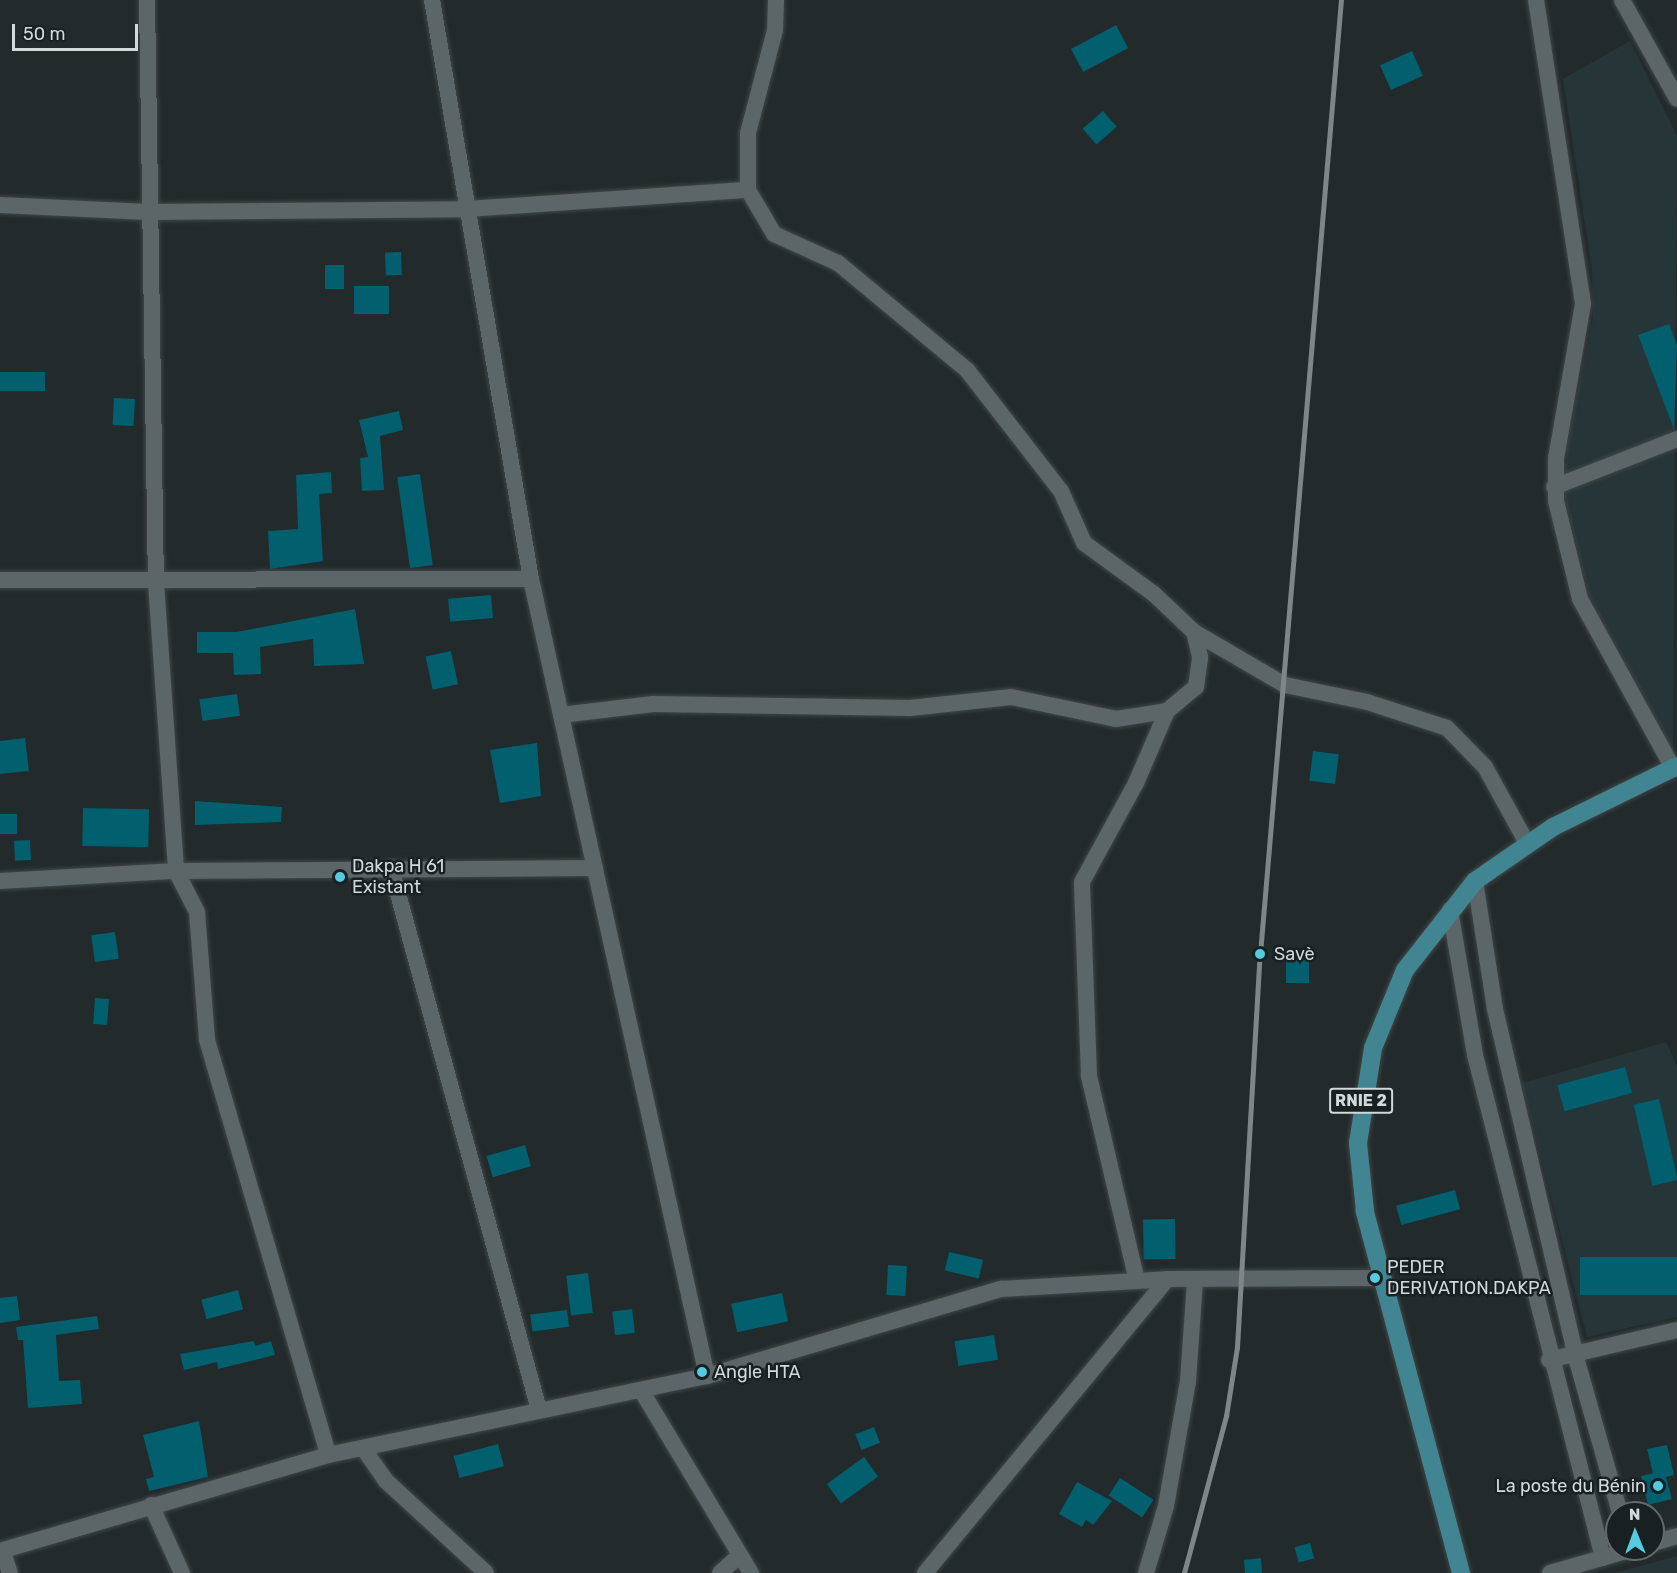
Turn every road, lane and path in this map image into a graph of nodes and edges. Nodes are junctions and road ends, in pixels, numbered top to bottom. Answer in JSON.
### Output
{"nodes":[{"id":1,"x":147,"y":0,"type":"edge"},
{"id":2,"x":432,"y":0,"type":"edge"},
{"id":3,"x":776,"y":0,"type":"edge"},
{"id":4,"x":1536,"y":0,"type":"edge"},
{"id":5,"x":1622,"y":0,"type":"edge"},
{"id":6,"x":1677,"y":99,"type":"edge"},
{"id":7,"x":748,"y":190,"type":"junction"},
{"id":8,"x":0,"y":205,"type":"edge"},
{"id":9,"x":467,"y":209,"type":"junction"},
{"id":10,"x":148,"y":212,"type":"junction"},
{"id":11,"x":1677,"y":439,"type":"edge"},
{"id":12,"x":1554,"y":487,"type":"junction"},
{"id":13,"x":531,"y":579,"type":"junction"},
{"id":14,"x":0,"y":580,"type":"edge"},
{"id":15,"x":156,"y":583,"type":"junction"},
{"id":16,"x":1194,"y":632,"type":"junction"},
{"id":17,"x":1167,"y":711,"type":"junction"},
{"id":18,"x":561,"y":715,"type":"junction"},
{"id":19,"x":1675,"y":767,"type":"edge"},
{"id":20,"x":1528,"y":845,"type":"junction"},
{"id":21,"x":391,"y":868,"type":"junction"},
{"id":22,"x":595,"y":868,"type":"junction"},
{"id":23,"x":176,"y":871,"type":"junction"},
{"id":24,"x":0,"y":881,"type":"edge"},
{"id":25,"x":1475,"y":881,"type":"junction"},
{"id":26,"x":1450,"y":910,"type":"junction"},
{"id":27,"x":1378,"y":1278,"type":"junction"},
{"id":28,"x":1167,"y":1279,"type":"junction"},
{"id":29,"x":1195,"y":1280,"type":"junction"},
{"id":30,"x":1137,"y":1281,"type":"junction"},
{"id":31,"x":1677,"y":1330,"type":"edge"},
{"id":32,"x":1575,"y":1354,"type":"junction"},
{"id":33,"x":1549,"y":1360,"type":"junction"},
{"id":34,"x":707,"y":1376,"type":"junction"},
{"id":35,"x":641,"y":1390,"type":"junction"},
{"id":36,"x":540,"y":1410,"type":"junction"},
{"id":37,"x":363,"y":1448,"type":"junction"},
{"id":38,"x":328,"y":1455,"type":"junction"},
{"id":39,"x":1617,"y":1501,"type":"edge"},
{"id":40,"x":151,"y":1504,"type":"junction"},
{"id":41,"x":2,"y":1552,"type":"edge"},
{"id":42,"x":738,"y":1557,"type":"junction"},
{"id":43,"x":1603,"y":1558,"type":"joint"},
{"id":44,"x":10,"y":1573,"type":"edge"},
{"id":45,"x":182,"y":1573,"type":"edge"},
{"id":46,"x":486,"y":1573,"type":"edge"},
{"id":47,"x":720,"y":1573,"type":"edge"},
{"id":48,"x":751,"y":1573,"type":"edge"},
{"id":49,"x":925,"y":1573,"type":"edge"},
{"id":50,"x":1146,"y":1573,"type":"edge"},
{"id":51,"x":1461,"y":1573,"type":"edge"},
{"id":52,"x":1550,"y":1573,"type":"edge"}],
"edges":[{"from":1,"to":10,"type":"street"},
{"from":2,"to":9,"type":"street"},
{"from":3,"to":7,"type":"street"},
{"from":4,"to":12,"type":"street"},
{"from":5,"to":6,"type":"street"},
{"from":7,"to":9,"type":"street"},
{"from":7,"to":16,"type":"street"},
{"from":8,"to":10,"type":"street"},
{"from":9,"to":10,"type":"street"},
{"from":9,"to":13,"type":"street"},
{"from":10,"to":15,"type":"street"},
{"from":11,"to":12,"type":"street"},
{"from":12,"to":19,"type":"street"},
{"from":13,"to":15,"type":"street"},
{"from":13,"to":18,"type":"street"},
{"from":14,"to":15,"type":"street"},
{"from":15,"to":23,"type":"street"},
{"from":16,"to":17,"type":"street"},
{"from":16,"to":20,"type":"street"},
{"from":17,"to":18,"type":"street"},
{"from":17,"to":30,"type":"street"},
{"from":18,"to":22,"type":"street"},
{"from":19,"to":20,"type":"main road","number":"RNIE 2"},
{"from":20,"to":25,"type":"main road","number":"RNIE 2"},
{"from":21,"to":22,"type":"street"},
{"from":21,"to":23,"type":"street"},
{"from":21,"to":36,"type":"street"},
{"from":22,"to":34,"type":"street"},
{"from":23,"to":24,"type":"street"},
{"from":23,"to":38,"type":"street"},
{"from":25,"to":26,"type":"main road","number":"RNIE 2"},
{"from":25,"to":32,"type":"street"},
{"from":26,"to":27,"type":"main road","number":"RNIE 2"},
{"from":26,"to":33,"type":"street"},
{"from":27,"to":29,"type":"street"},
{"from":27,"to":51,"type":"main road","number":"RNIE 2"},
{"from":28,"to":29,"type":"street"},
{"from":28,"to":30,"type":"street"},
{"from":28,"to":49,"type":"street"},
{"from":29,"to":50,"type":"street"},
{"from":30,"to":34,"type":"street"},
{"from":31,"to":32,"type":"street"},
{"from":32,"to":33,"type":"street"},
{"from":32,"to":39,"type":"street"},
{"from":33,"to":43,"type":"street"},
{"from":34,"to":35,"type":"street"},
{"from":35,"to":36,"type":"street"},
{"from":35,"to":42,"type":"street"},
{"from":36,"to":37,"type":"street"},
{"from":37,"to":38,"type":"street"},
{"from":37,"to":46,"type":"street"},
{"from":38,"to":40,"type":"street"},
{"from":40,"to":41,"type":"street"},
{"from":40,"to":45,"type":"street"},
{"from":41,"to":44,"type":"street"},
{"from":42,"to":47,"type":"street"},
{"from":42,"to":48,"type":"street"},
{"from":43,"to":52,"type":"street"}]}
